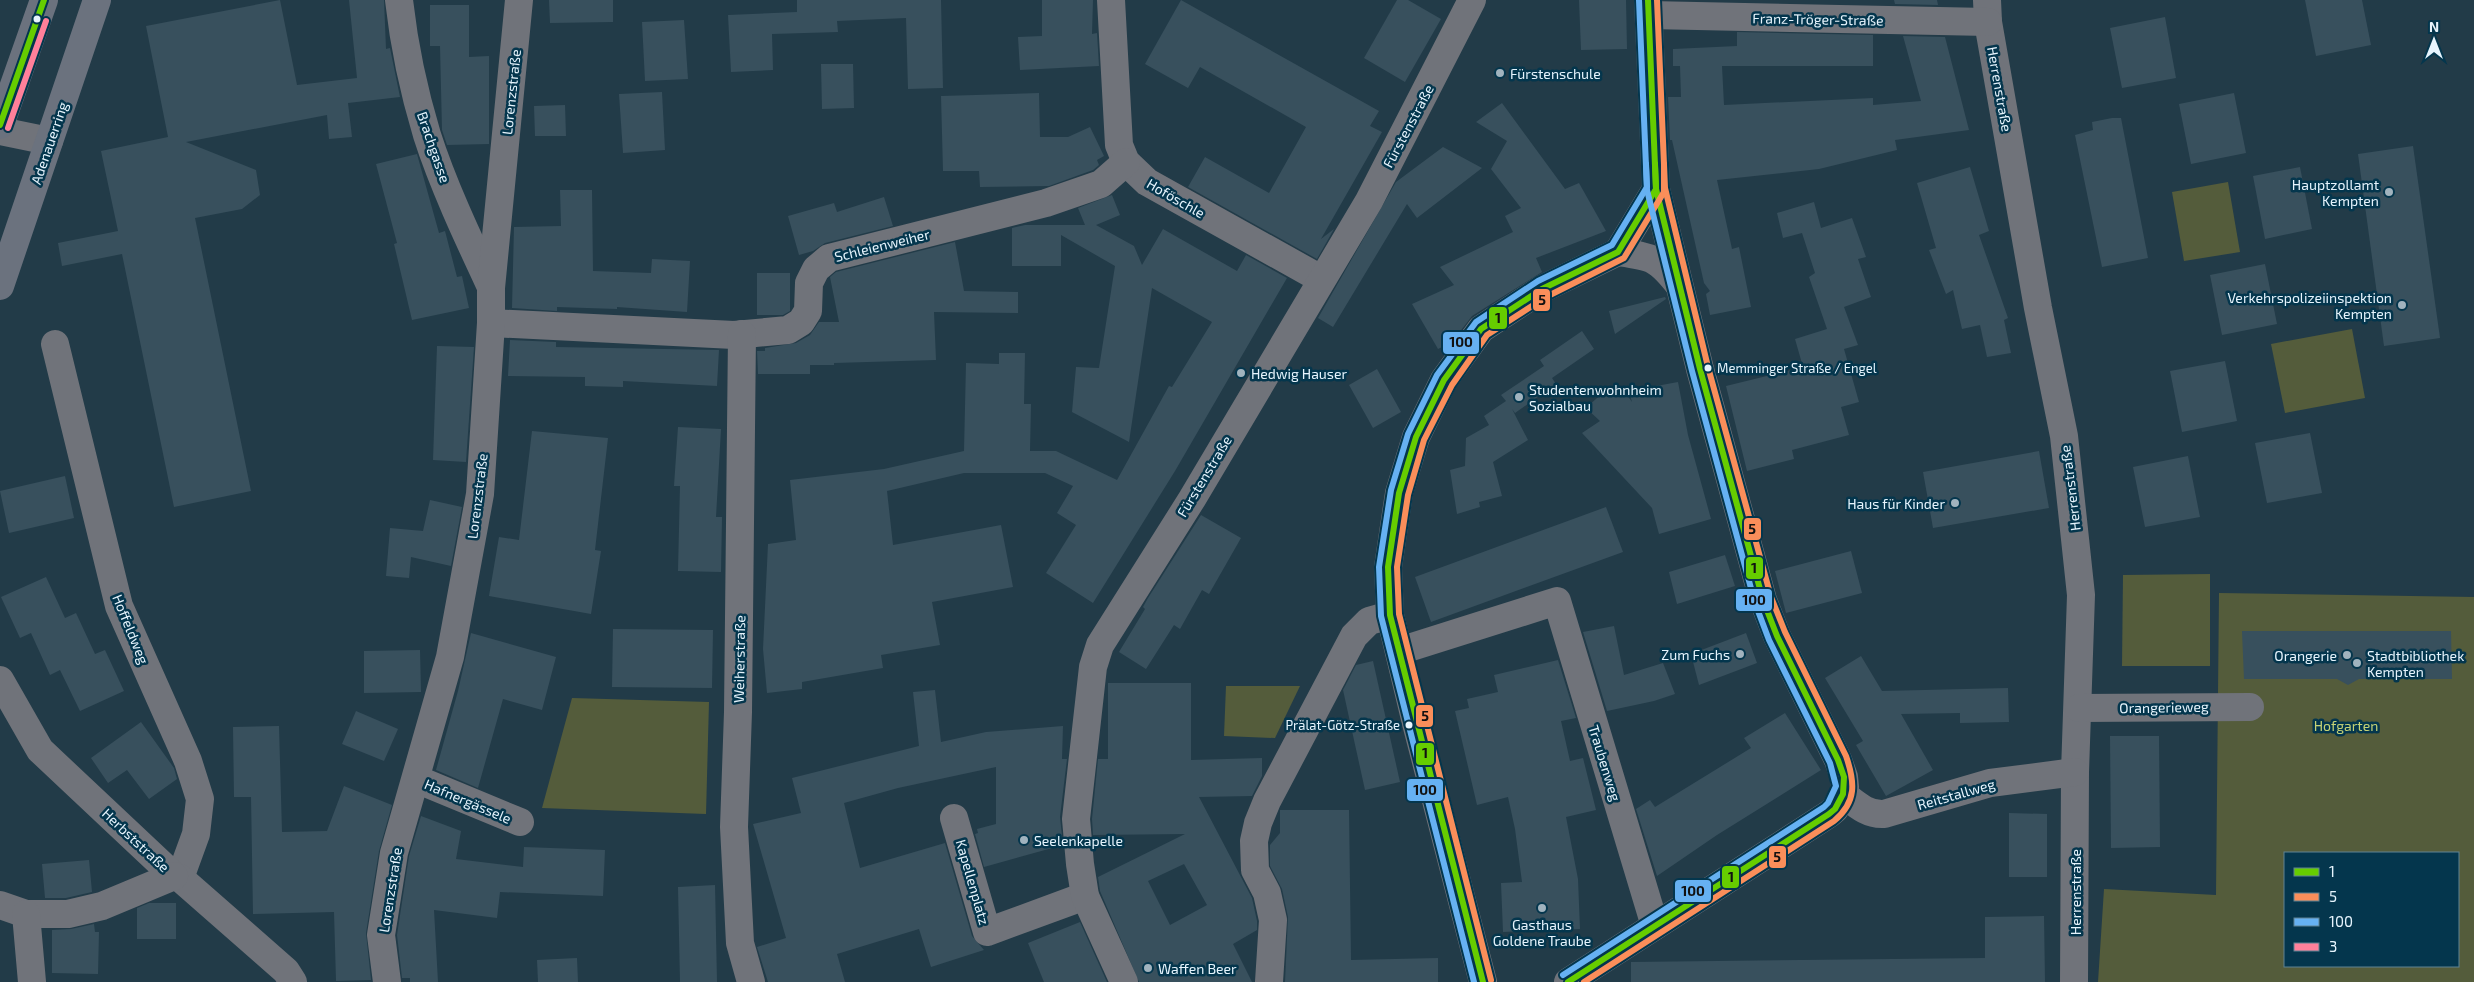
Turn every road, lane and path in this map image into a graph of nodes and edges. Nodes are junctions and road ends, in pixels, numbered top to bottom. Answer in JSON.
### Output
{"nodes":[{"id":1,"x":44,"y":0,"type":"edge"},
{"id":2,"x":97,"y":0,"type":"edge"},
{"id":3,"x":399,"y":0,"type":"edge"},
{"id":4,"x":519,"y":0,"type":"edge"},
{"id":5,"x":1112,"y":0,"type":"edge"},
{"id":6,"x":1472,"y":0,"type":"edge"},
{"id":7,"x":1649,"y":8,"type":"edge"},
{"id":8,"x":1988,"y":11,"type":"edge"},
{"id":9,"x":0,"y":125,"type":"edge"},
{"id":10,"x":0,"y":131,"type":"edge"},
{"id":11,"x":49,"y":142,"type":"junction"},
{"id":12,"x":1126,"y":162,"type":"junction"},
{"id":13,"x":1656,"y":190,"type":"junction"},
{"id":14,"x":1618,"y":252,"type":"junction"},
{"id":15,"x":1321,"y":279,"type":"junction"},
{"id":16,"x":1679,"y":284,"type":"junction"},
{"id":17,"x":0,"y":286,"type":"edge"},
{"id":18,"x":492,"y":288,"type":"junction"},
{"id":19,"x":492,"y":324,"type":"junction"},
{"id":20,"x":742,"y":334,"type":"junction"},
{"id":21,"x":55,"y":344,"type":"dead end"},
{"id":22,"x":1390,"y":616,"type":"junction"},
{"id":23,"x":1399,"y":652,"type":"junction"},
{"id":24,"x":0,"y":680,"type":"edge"},
{"id":25,"x":2250,"y":707,"type":"dead end"},
{"id":26,"x":2078,"y":708,"type":"junction"},
{"id":27,"x":2075,"y":772,"type":"junction"},
{"id":28,"x":416,"y":779,"type":"junction"},
{"id":29,"x":1843,"y":794,"type":"junction"},
{"id":30,"x":954,"y":818,"type":"dead end"},
{"id":31,"x":520,"y":822,"type":"dead end"},
{"id":32,"x":177,"y":877,"type":"junction"},
{"id":33,"x":1085,"y":896,"type":"junction"},
{"id":34,"x":0,"y":905,"type":"edge"},
{"id":35,"x":26,"y":914,"type":"junction"},
{"id":36,"x":1655,"y":926,"type":"junction"},
{"id":37,"x":32,"y":982,"type":"edge"},
{"id":38,"x":293,"y":982,"type":"edge"},
{"id":39,"x":387,"y":982,"type":"edge"},
{"id":40,"x":751,"y":982,"type":"edge"},
{"id":41,"x":1124,"y":982,"type":"edge"},
{"id":42,"x":1269,"y":982,"type":"edge"},
{"id":43,"x":1483,"y":982,"type":"edge"},
{"id":44,"x":1568,"y":982,"type":"edge"},
{"id":45,"x":2074,"y":982,"type":"edge"}],
"edges":[{"from":1,"to":9,"type":"main road"},
{"from":2,"to":11,"type":"main road","name":"Adenauerring"},
{"from":3,"to":18,"type":"street","name":"Brachgasse"},
{"from":4,"to":18,"type":"street","name":"Lorenzstraße"},
{"from":5,"to":12,"type":"street","name":"Hoföschle"},
{"from":6,"to":15,"type":"street","name":"Fürstenstraße"},
{"from":7,"to":8,"type":"street","name":"Franz-Tröger-Straße"},
{"from":7,"to":13,"type":"street"},
{"from":8,"to":26,"type":"street","name":"Herrenstraße"},
{"from":10,"to":11,"type":"street"},
{"from":11,"to":17,"type":"main road","name":"Adenauerring"},
{"from":12,"to":15,"type":"street","name":"Hoföschle"},
{"from":12,"to":20,"type":"street","name":"Schleienweiher"},
{"from":13,"to":14,"type":"street"},
{"from":13,"to":16,"type":"street"},
{"from":14,"to":16,"type":"street"},
{"from":14,"to":22,"type":"street"},
{"from":15,"to":33,"type":"street","name":"Fürstenstraße"},
{"from":16,"to":29,"type":"street"},
{"from":18,"to":19,"type":"street","name":"Lorenzstraße"},
{"from":19,"to":20,"type":"street","name":"Schleienweiher"},
{"from":19,"to":28,"type":"street","name":"Lorenzstraße"},
{"from":20,"to":40,"type":"street","name":"Weiherstraße"},
{"from":21,"to":32,"type":"street","name":"Hoffeldweg"},
{"from":22,"to":23,"type":"street"},
{"from":22,"to":42,"type":"street"},
{"from":23,"to":36,"type":"street","name":"Traubenweg"},
{"from":23,"to":43,"type":"street"},
{"from":24,"to":32,"type":"street","name":"Herbststraße"},
{"from":25,"to":26,"type":"street","name":"Orangerieweg"},
{"from":26,"to":27,"type":"street","name":"Herrenstraße"},
{"from":27,"to":29,"type":"street","name":"Reitstallweg"},
{"from":27,"to":45,"type":"street","name":"Herrenstraße"},
{"from":28,"to":31,"type":"street","name":"Hafnergässele"},
{"from":28,"to":39,"type":"street","name":"Lorenzstraße"},
{"from":29,"to":36,"type":"street"},
{"from":30,"to":33,"type":"street","name":"Kapellenplatz"},
{"from":32,"to":35,"type":"street"},
{"from":32,"to":38,"type":"street","name":"Herbststraße"},
{"from":33,"to":41,"type":"street","name":"Fürstenstraße"},
{"from":34,"to":35,"type":"street"},
{"from":35,"to":37,"type":"street"},
{"from":36,"to":44,"type":"street"}]}
